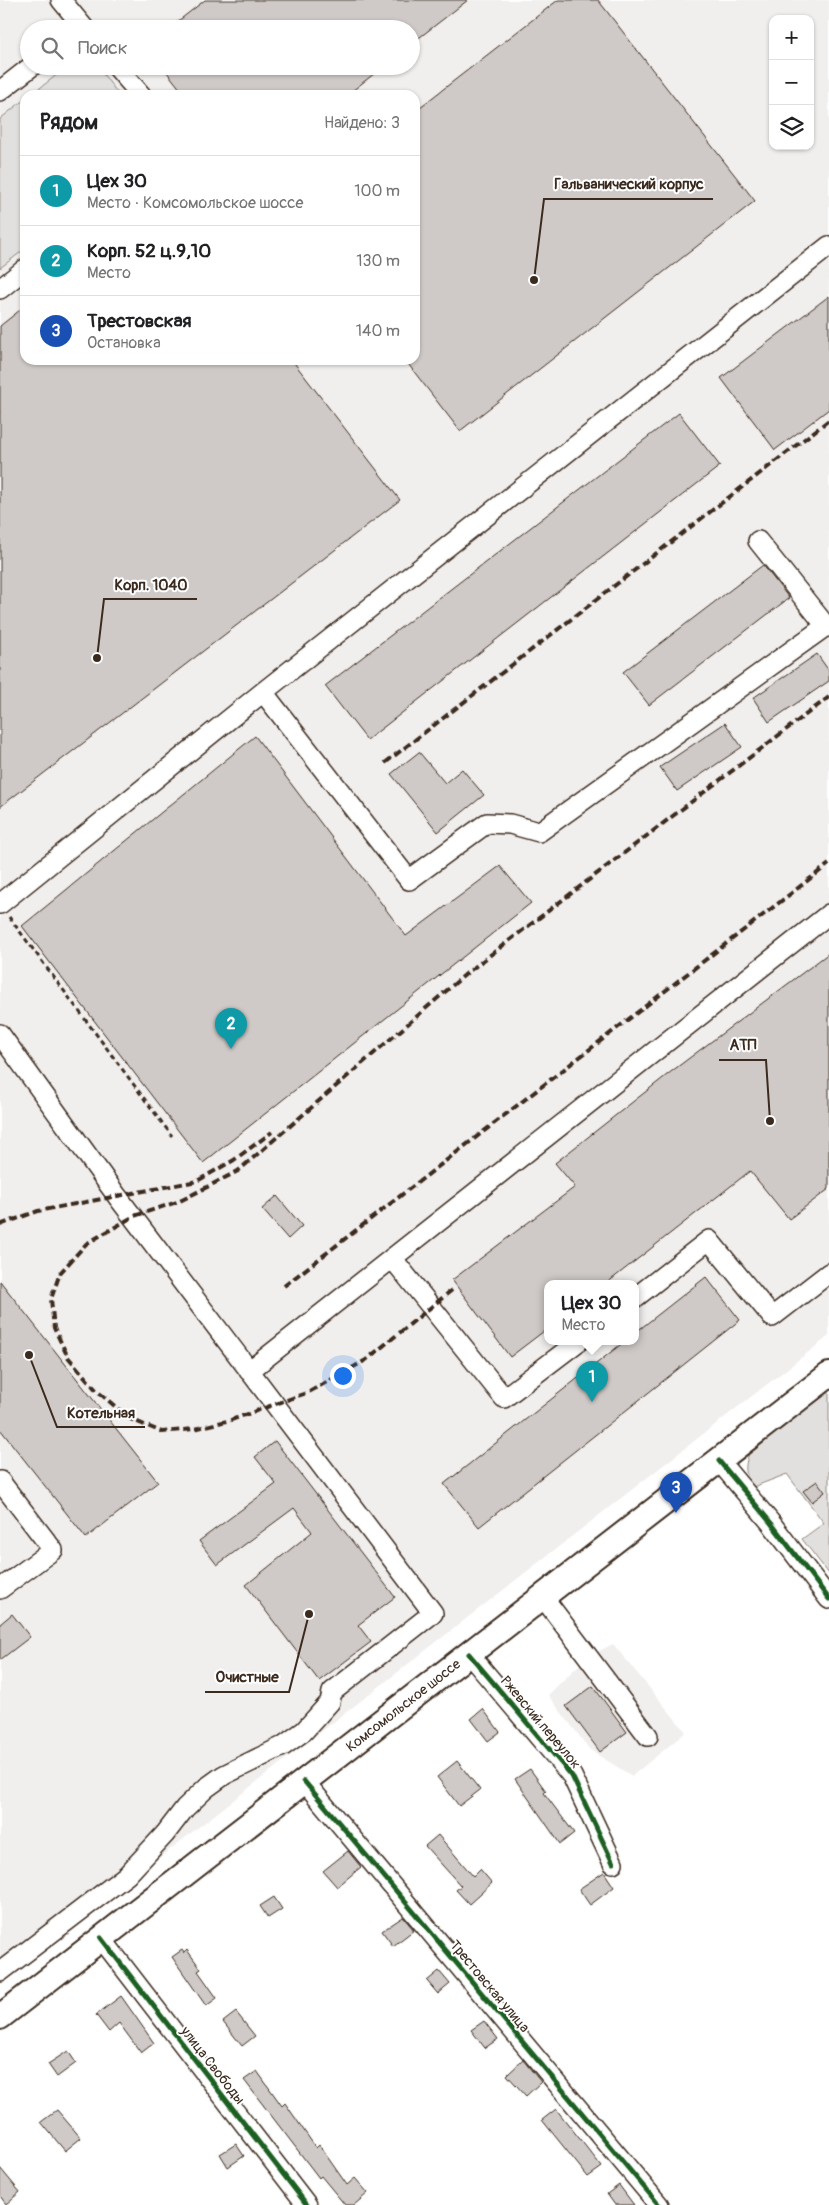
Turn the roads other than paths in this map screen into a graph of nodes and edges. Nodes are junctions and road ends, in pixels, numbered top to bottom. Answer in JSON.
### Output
{"nodes":[{"id":1,"x":61,"y":0,"type":"edge"},
{"id":2,"x":76,"y":20,"type":"edge"},
{"id":3,"x":20,"y":75,"type":"edge"},
{"id":4,"x":123,"y":75,"type":"edge"},
{"id":5,"x":136,"y":90,"type":"edge"},
{"id":6,"x":0,"y":91,"type":"edge"},
{"id":7,"x":829,"y":246,"type":"edge"},
{"id":8,"x":20,"y":273,"type":"edge"},
{"id":9,"x":0,"y":288,"type":"edge"},
{"id":10,"x":758,"y":540,"type":"dead end"},
{"id":11,"x":828,"y":627,"type":"edge"},
{"id":12,"x":263,"y":692,"type":"junction"},
{"id":13,"x":3,"y":908,"type":"edge"},
{"id":14,"x":829,"y":914,"type":"edge"},
{"id":15,"x":0,"y":1034,"type":"edge"},
{"id":16,"x":392,"y":1258,"type":"junction"},
{"id":17,"x":829,"y":1273,"type":"edge"},
{"id":18,"x":639,"y":1295,"type":"edge"},
{"id":19,"x":574,"y":1345,"type":"edge"},
{"id":20,"x":249,"y":1371,"type":"junction"},
{"id":21,"x":829,"y":1376,"type":"edge"},
{"id":22,"x":719,"y":1461,"type":"junction"},
{"id":23,"x":0,"y":1482,"type":"edge"},
{"id":24,"x":0,"y":1588,"type":"edge"},
{"id":25,"x":543,"y":1597,"type":"junction"},
{"id":26,"x":829,"y":1599,"type":"edge"},
{"id":27,"x":469,"y":1654,"type":"junction"},
{"id":28,"x":648,"y":1736,"type":"dead end"},
{"id":29,"x":304,"y":1781,"type":"junction"},
{"id":30,"x":613,"y":1863,"type":"dead end"},
{"id":31,"x":101,"y":1938,"type":"junction"},
{"id":32,"x":0,"y":1972,"type":"edge"},
{"id":33,"x":0,"y":2017,"type":"edge"},
{"id":34,"x":308,"y":2205,"type":"edge"},
{"id":35,"x":659,"y":2205,"type":"edge"}],
"edges":[{"from":1,"to":2,"type":"street"},
{"from":3,"to":6,"type":"street"},
{"from":4,"to":5,"type":"street"},
{"from":7,"to":12,"type":"street"},
{"from":8,"to":9,"type":"street"},
{"from":10,"to":11,"type":"street"},
{"from":11,"to":12,"type":"street"},
{"from":12,"to":13,"type":"street"},
{"from":14,"to":16,"type":"street"},
{"from":15,"to":20,"type":"street"},
{"from":16,"to":19,"type":"street"},
{"from":16,"to":20,"type":"street"},
{"from":17,"to":18,"type":"street"},
{"from":20,"to":32,"type":"street"},
{"from":21,"to":22,"type":"main road","name":"Комсомольское шоссе"},
{"from":22,"to":25,"type":"main road","name":"Комсомольское шоссе"},
{"from":22,"to":26,"type":"street"},
{"from":23,"to":24,"type":"street"},
{"from":25,"to":27,"type":"main road","name":"Комсомольское шоссе"},
{"from":25,"to":28,"type":"street"},
{"from":27,"to":29,"type":"main road","name":"Комсомольское шоссе"},
{"from":27,"to":30,"type":"street","name":"Ржевский переулок"},
{"from":29,"to":31,"type":"main road","name":"Комсомольское шоссе"},
{"from":29,"to":35,"type":"street","name":"Трестовская улица"},
{"from":31,"to":33,"type":"main road","name":"Комсомольское шоссе"},
{"from":31,"to":34,"type":"street","name":"улица Свободы"}]}
